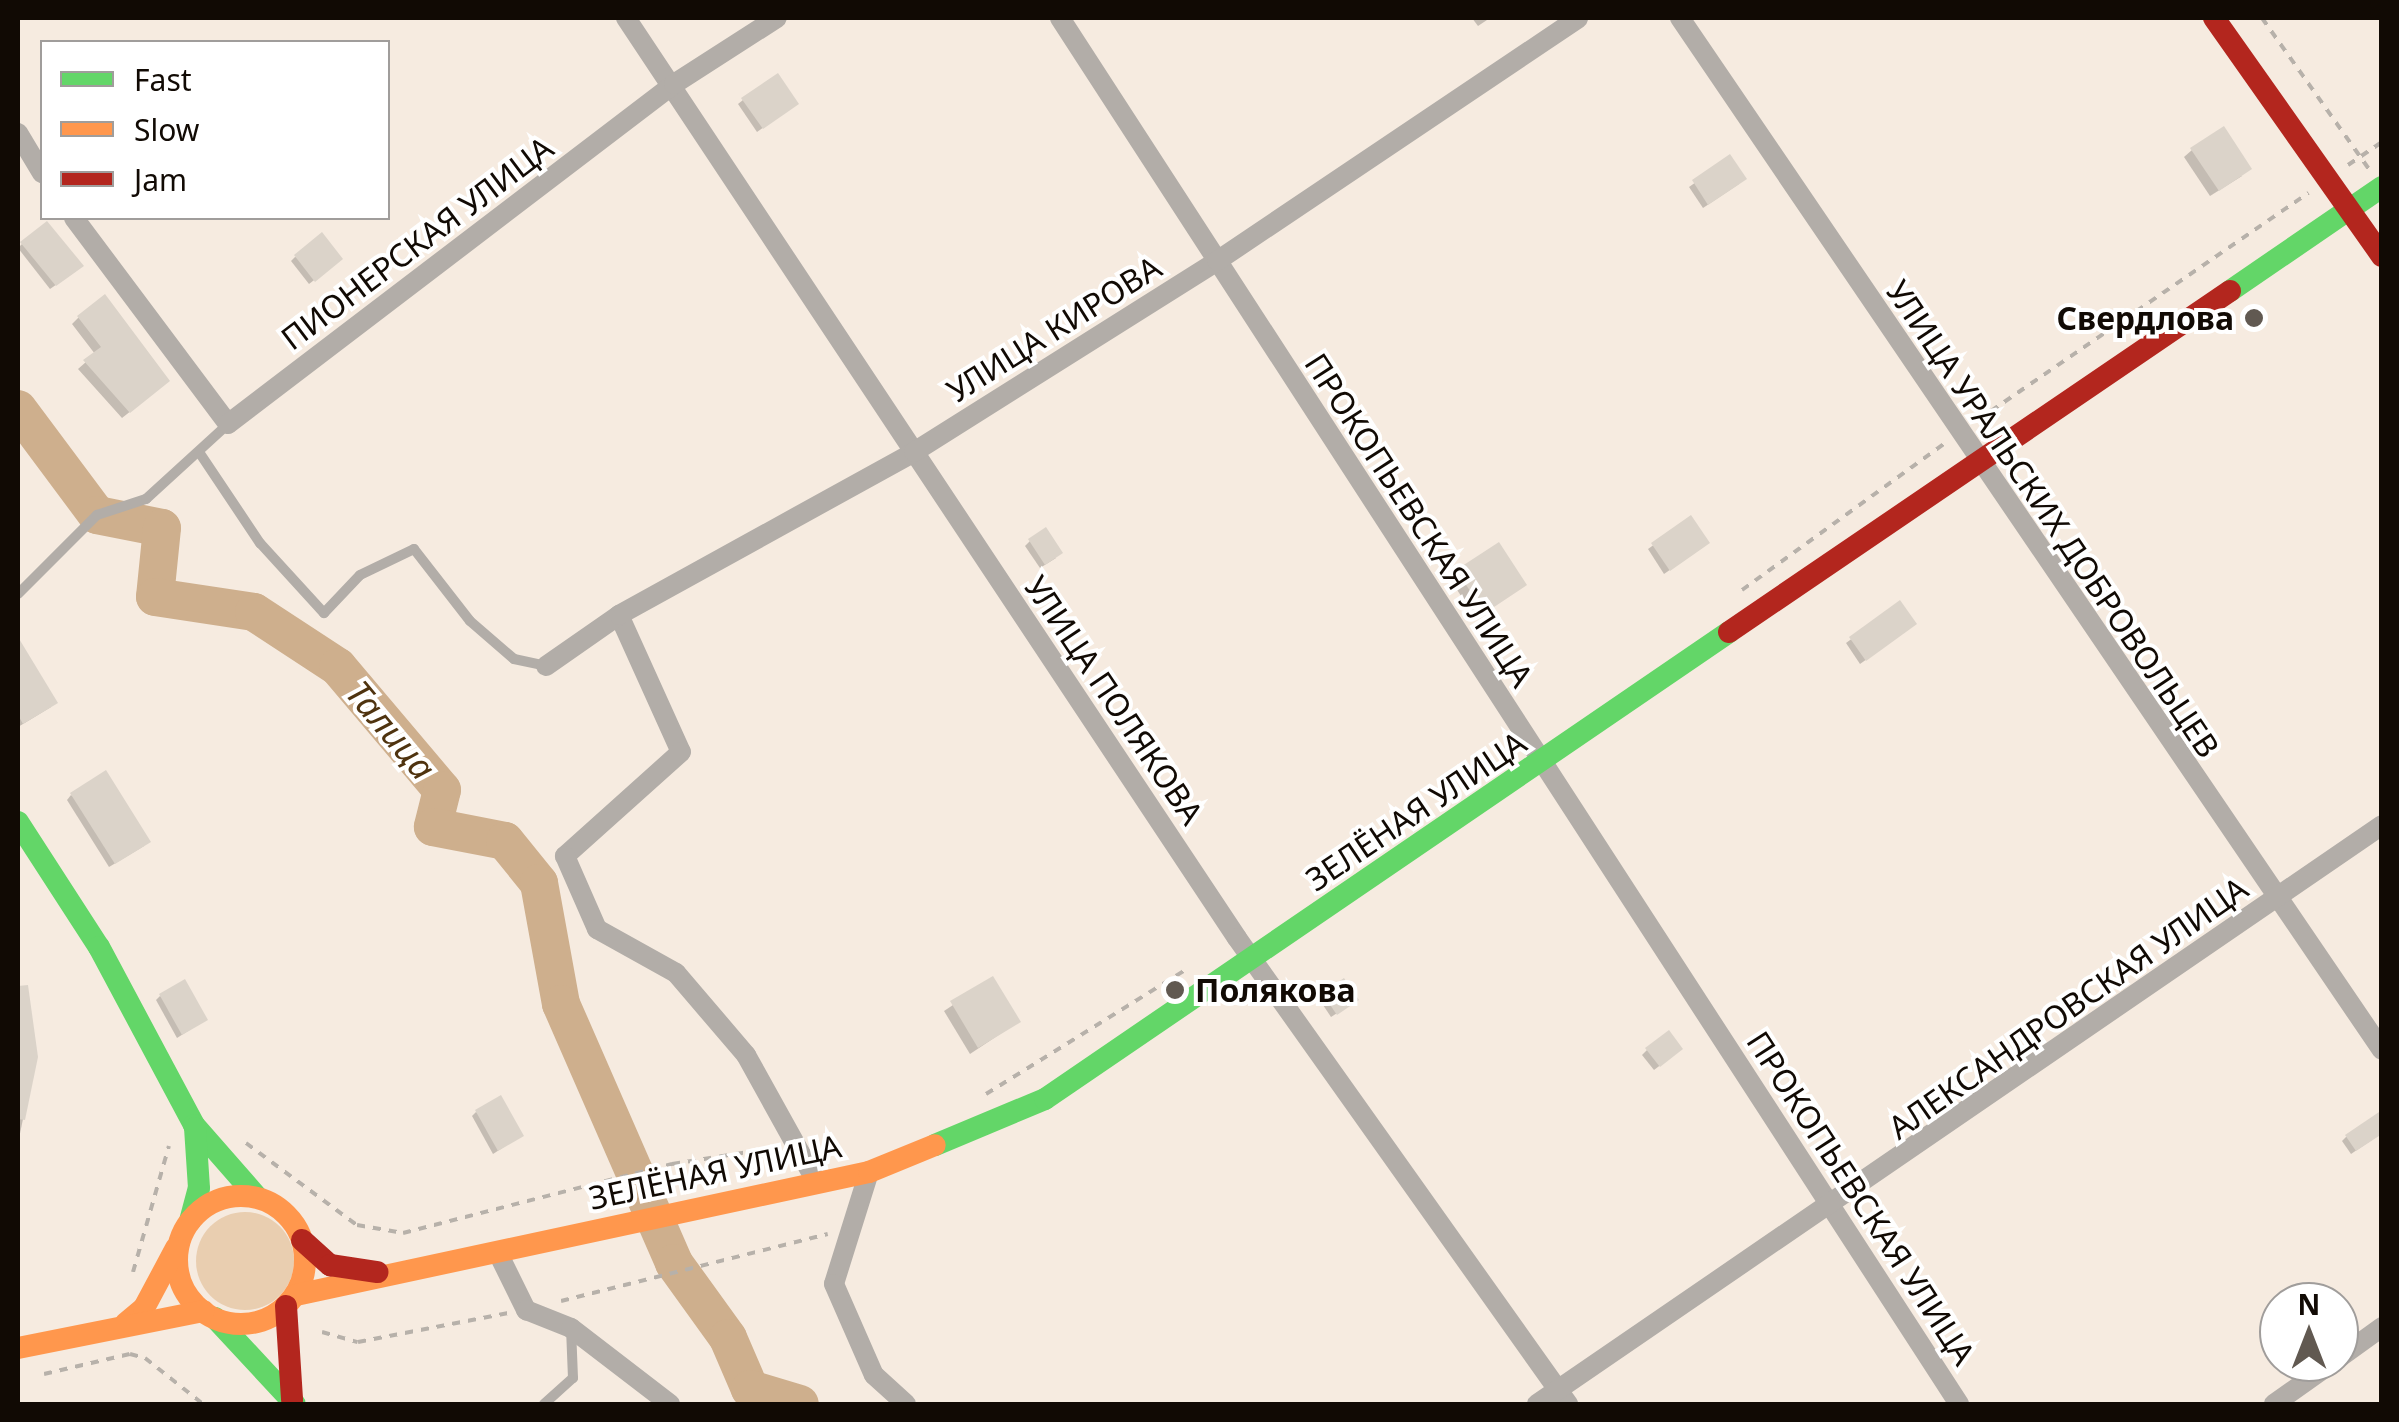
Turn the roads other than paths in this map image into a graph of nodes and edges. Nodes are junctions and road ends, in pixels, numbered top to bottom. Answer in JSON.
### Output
{"nodes":[{"id":1,"x":626,"y":18,"type":"edge"},
{"id":2,"x":776,"y":18,"type":"edge"},
{"id":3,"x":1060,"y":18,"type":"edge"},
{"id":4,"x":1578,"y":18,"type":"edge"},
{"id":5,"x":1680,"y":18,"type":"edge"},
{"id":6,"x":2214,"y":18,"type":"edge"},
{"id":7,"x":674,"y":84,"type":"junction"},
{"id":8,"x":18,"y":132,"type":"edge"},
{"id":9,"x":40,"y":170,"type":"edge"},
{"id":10,"x":2382,"y":187,"type":"edge"},
{"id":11,"x":2349,"y":209,"type":"junction"},
{"id":12,"x":75,"y":220,"type":"edge"},
{"id":13,"x":2382,"y":256,"type":"edge"},
{"id":14,"x":1217,"y":261,"type":"junction"},
{"id":15,"x":228,"y":424,"type":"junction"},
{"id":16,"x":199,"y":452,"type":"junction"},
{"id":17,"x":914,"y":452,"type":"junction"},
{"id":18,"x":1976,"y":462,"type":"junction"},
{"id":19,"x":18,"y":594,"type":"edge"},
{"id":20,"x":619,"y":615,"type":"junction"},
{"id":21,"x":546,"y":666,"type":"joint"},
{"id":22,"x":1541,"y":765,"type":"junction"},
{"id":23,"x":18,"y":822,"type":"edge"},
{"id":24,"x":2382,"y":825,"type":"edge"},
{"id":25,"x":2275,"y":901,"type":"junction"},
{"id":26,"x":1253,"y":960,"type":"junction"},
{"id":27,"x":2382,"y":1050,"type":"edge"},
{"id":28,"x":184,"y":1128,"type":"junction"},
{"id":29,"x":870,"y":1172,"type":"junction"},
{"id":30,"x":817,"y":1183,"type":"junction"},
{"id":31,"x":257,"y":1197,"type":"junction"},
{"id":32,"x":1832,"y":1208,"type":"junction"},
{"id":33,"x":186,"y":1227,"type":"junction"},
{"id":34,"x":302,"y":1240,"type":"junction"},
{"id":35,"x":498,"y":1253,"type":"junction"},
{"id":36,"x":390,"y":1272,"type":"junction"},
{"id":37,"x":291,"y":1300,"type":"junction"},
{"id":38,"x":209,"y":1314,"type":"junction"},
{"id":39,"x":126,"y":1324,"type":"junction"},
{"id":40,"x":571,"y":1328,"type":"junction"},
{"id":41,"x":2382,"y":1328,"type":"edge"},
{"id":42,"x":2359,"y":1344,"type":"edge"},
{"id":43,"x":18,"y":1348,"type":"edge"},
{"id":44,"x":2305,"y":1382,"type":"edge"},
{"id":45,"x":1563,"y":1397,"type":"edge"},
{"id":46,"x":294,"y":1402,"type":"edge"},
{"id":47,"x":544,"y":1404,"type":"edge"},
{"id":48,"x":670,"y":1404,"type":"edge"},
{"id":49,"x":906,"y":1404,"type":"edge"},
{"id":50,"x":1537,"y":1404,"type":"edge"},
{"id":51,"x":1959,"y":1404,"type":"edge"},
{"id":52,"x":2274,"y":1404,"type":"edge"}],
"edges":[{"from":1,"to":7,"type":"street","name":"УЛИЦА ПОЛЯКОВА"},
{"from":2,"to":7,"type":"street","name":"ПИОНЕРСКАЯ УЛИЦА"},
{"from":3,"to":14,"type":"street","name":"ПРОКОПЬЕВСКАЯ УЛИЦА"},
{"from":4,"to":14,"type":"street","name":"УЛИЦА КИРОВА"},
{"from":5,"to":18,"type":"street","name":"УЛИЦА УРАЛЬСКИХ ДОБРОВОЛЬЦЕВ"},
{"from":6,"to":11,"type":"main road"},
{"from":7,"to":15,"type":"street","name":"ПИОНЕРСКАЯ УЛИЦА"},
{"from":7,"to":17,"type":"street","name":"УЛИЦА ПОЛЯКОВА"},
{"from":8,"to":9,"type":"street"},
{"from":10,"to":11,"type":"main road","name":"ЗЕЛЁНАЯ УЛИЦА"},
{"from":11,"to":13,"type":"main road"},
{"from":11,"to":18,"type":"main road","name":"ЗЕЛЁНАЯ УЛИЦА"},
{"from":12,"to":15,"type":"street"},
{"from":14,"to":17,"type":"street","name":"УЛИЦА КИРОВА"},
{"from":14,"to":22,"type":"street","name":"ПРОКОПЬЕВСКАЯ УЛИЦА"},
{"from":15,"to":16,"type":"lane","name":"ПИОНЕРСКАЯ УЛИЦА"},
{"from":16,"to":19,"type":"lane","name":"ПИОНЕРСКАЯ УЛИЦА"},
{"from":16,"to":21,"type":"lane"},
{"from":17,"to":20,"type":"street","name":"УЛИЦА КИРОВА"},
{"from":17,"to":26,"type":"street","name":"УЛИЦА ПОЛЯКОВА"},
{"from":18,"to":22,"type":"main road","name":"ЗЕЛЁНАЯ УЛИЦА"},
{"from":18,"to":25,"type":"street","name":"УЛИЦА УРАЛЬСКИХ ДОБРОВОЛЬЦЕВ"},
{"from":20,"to":21,"type":"street","name":"УЛИЦА КИРОВА"},
{"from":20,"to":30,"type":"street"},
{"from":22,"to":26,"type":"main road","name":"ЗЕЛЁНАЯ УЛИЦА"},
{"from":22,"to":32,"type":"street","name":"ПРОКОПЬЕВСКАЯ УЛИЦА"},
{"from":23,"to":28,"type":"main road"},
{"from":24,"to":25,"type":"street","name":"АЛЕКСАНДРОВСКАЯ УЛИЦА"},
{"from":25,"to":27,"type":"street","name":"УЛИЦА УРАЛЬСКИХ ДОБРОВОЛЬЦЕВ"},
{"from":25,"to":32,"type":"street","name":"АЛЕКСАНДРОВСКАЯ УЛИЦА"},
{"from":26,"to":29,"type":"main road","name":"ЗЕЛЁНАЯ УЛИЦА"},
{"from":26,"to":45,"type":"street","name":"УЛИЦА ПОЛЯКОВА"},
{"from":28,"to":31,"type":"main road"},
{"from":28,"to":33,"type":"main road"},
{"from":29,"to":30,"type":"main road","name":"ЗЕЛЁНАЯ УЛИЦА"},
{"from":29,"to":49,"type":"street"},
{"from":30,"to":35,"type":"main road","name":"ЗЕЛЁНАЯ УЛИЦА"},
{"from":31,"to":33,"type":"main road"},
{"from":31,"to":34,"type":"main road"},
{"from":32,"to":45,"type":"street","name":"АЛЕКСАНДРОВСКАЯ УЛИЦА"},
{"from":32,"to":51,"type":"street","name":"ПРОКОПЬЕВСКАЯ УЛИЦА"},
{"from":33,"to":38,"type":"main road"},
{"from":33,"to":39,"type":"main road"},
{"from":34,"to":36,"type":"main road"},
{"from":34,"to":37,"type":"main road"},
{"from":35,"to":36,"type":"main road","name":"ЗЕЛЁНАЯ УЛИЦА"},
{"from":35,"to":40,"type":"street"},
{"from":36,"to":37,"type":"main road"},
{"from":37,"to":38,"type":"main road"},
{"from":37,"to":46,"type":"main road"},
{"from":38,"to":39,"type":"main road"},
{"from":38,"to":46,"type":"main road"},
{"from":39,"to":43,"type":"main road"},
{"from":40,"to":47,"type":"lane"},
{"from":40,"to":48,"type":"street"},
{"from":41,"to":42,"type":"street"},
{"from":44,"to":52,"type":"street"},
{"from":45,"to":50,"type":"street","name":"АЛЕКСАНДРОВСКАЯ УЛИЦА"}]}
